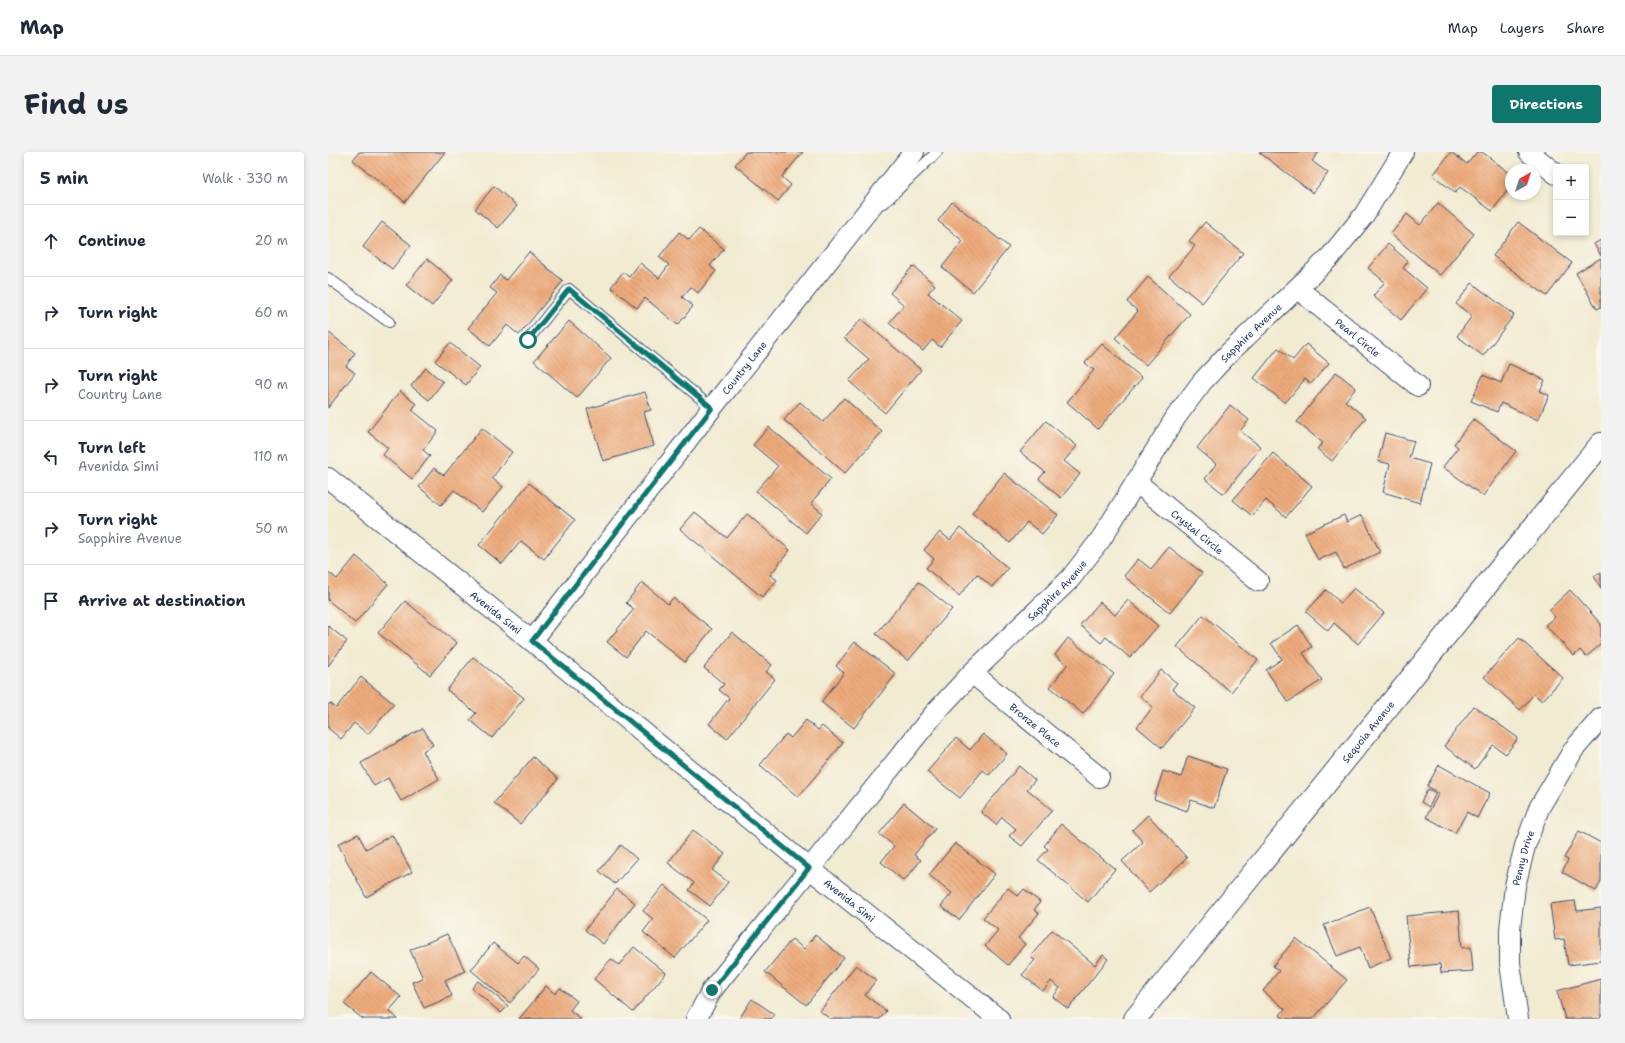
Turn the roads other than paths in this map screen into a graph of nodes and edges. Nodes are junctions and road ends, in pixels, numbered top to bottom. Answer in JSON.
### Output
{"nodes":[{"id":1,"x":914,"y":152,"type":"edge"},
{"id":2,"x":937,"y":152,"type":"edge"},
{"id":3,"x":1403,"y":152,"type":"edge"},
{"id":4,"x":1529,"y":152,"type":"edge"},
{"id":5,"x":1553,"y":172,"type":"edge"},
{"id":6,"x":853,"y":232,"type":"junction"},
{"id":7,"x":328,"y":278,"type":"edge"},
{"id":8,"x":1298,"y":289,"type":"junction"},
{"id":9,"x":389,"y":322,"type":"dead end"},
{"id":10,"x":528,"y":340,"type":"dead end"},
{"id":11,"x":1418,"y":386,"type":"dead end"},
{"id":12,"x":712,"y":408,"type":"junction"},
{"id":13,"x":1601,"y":444,"type":"edge"},
{"id":14,"x":329,"y":482,"type":"edge"},
{"id":15,"x":1136,"y":482,"type":"junction"},
{"id":16,"x":1258,"y":581,"type":"dead end"},
{"id":17,"x":532,"y":641,"type":"junction"},
{"id":18,"x":972,"y":673,"type":"junction"},
{"id":19,"x":1601,"y":718,"type":"edge"},
{"id":20,"x":1099,"y":777,"type":"dead end"},
{"id":21,"x":809,"y":868,"type":"junction"},
{"id":22,"x":696,"y":1019,"type":"edge"},
{"id":23,"x":998,"y":1019,"type":"edge"},
{"id":24,"x":1135,"y":1019,"type":"edge"},
{"id":25,"x":1518,"y":1019,"type":"edge"}],
"edges":[{"from":1,"to":6,"type":"street","name":"Country Lane"},
{"from":2,"to":6,"type":"lane"},
{"from":3,"to":8,"type":"street","name":"Sapphire Avenue"},
{"from":4,"to":5,"type":"street"},
{"from":6,"to":12,"type":"street","name":"Country Lane"},
{"from":7,"to":9,"type":"lane"},
{"from":8,"to":11,"type":"street","name":"Pearl Circle"},
{"from":8,"to":15,"type":"street","name":"Sapphire Avenue"},
{"from":10,"to":12,"type":"lane"},
{"from":12,"to":17,"type":"street","name":"Country Lane"},
{"from":13,"to":24,"type":"street","name":"Sequoia Avenue"},
{"from":14,"to":17,"type":"street","name":"Avenida Simi"},
{"from":15,"to":16,"type":"street","name":"Crystal Circle"},
{"from":15,"to":18,"type":"street","name":"Sapphire Avenue"},
{"from":17,"to":21,"type":"street","name":"Avenida Simi"},
{"from":18,"to":20,"type":"street","name":"Bronze Place"},
{"from":18,"to":21,"type":"street","name":"Sapphire Avenue"},
{"from":19,"to":25,"type":"street","name":"Penny Drive"},
{"from":21,"to":22,"type":"street","name":"Sapphire Avenue"},
{"from":21,"to":23,"type":"street","name":"Avenida Simi"}]}
